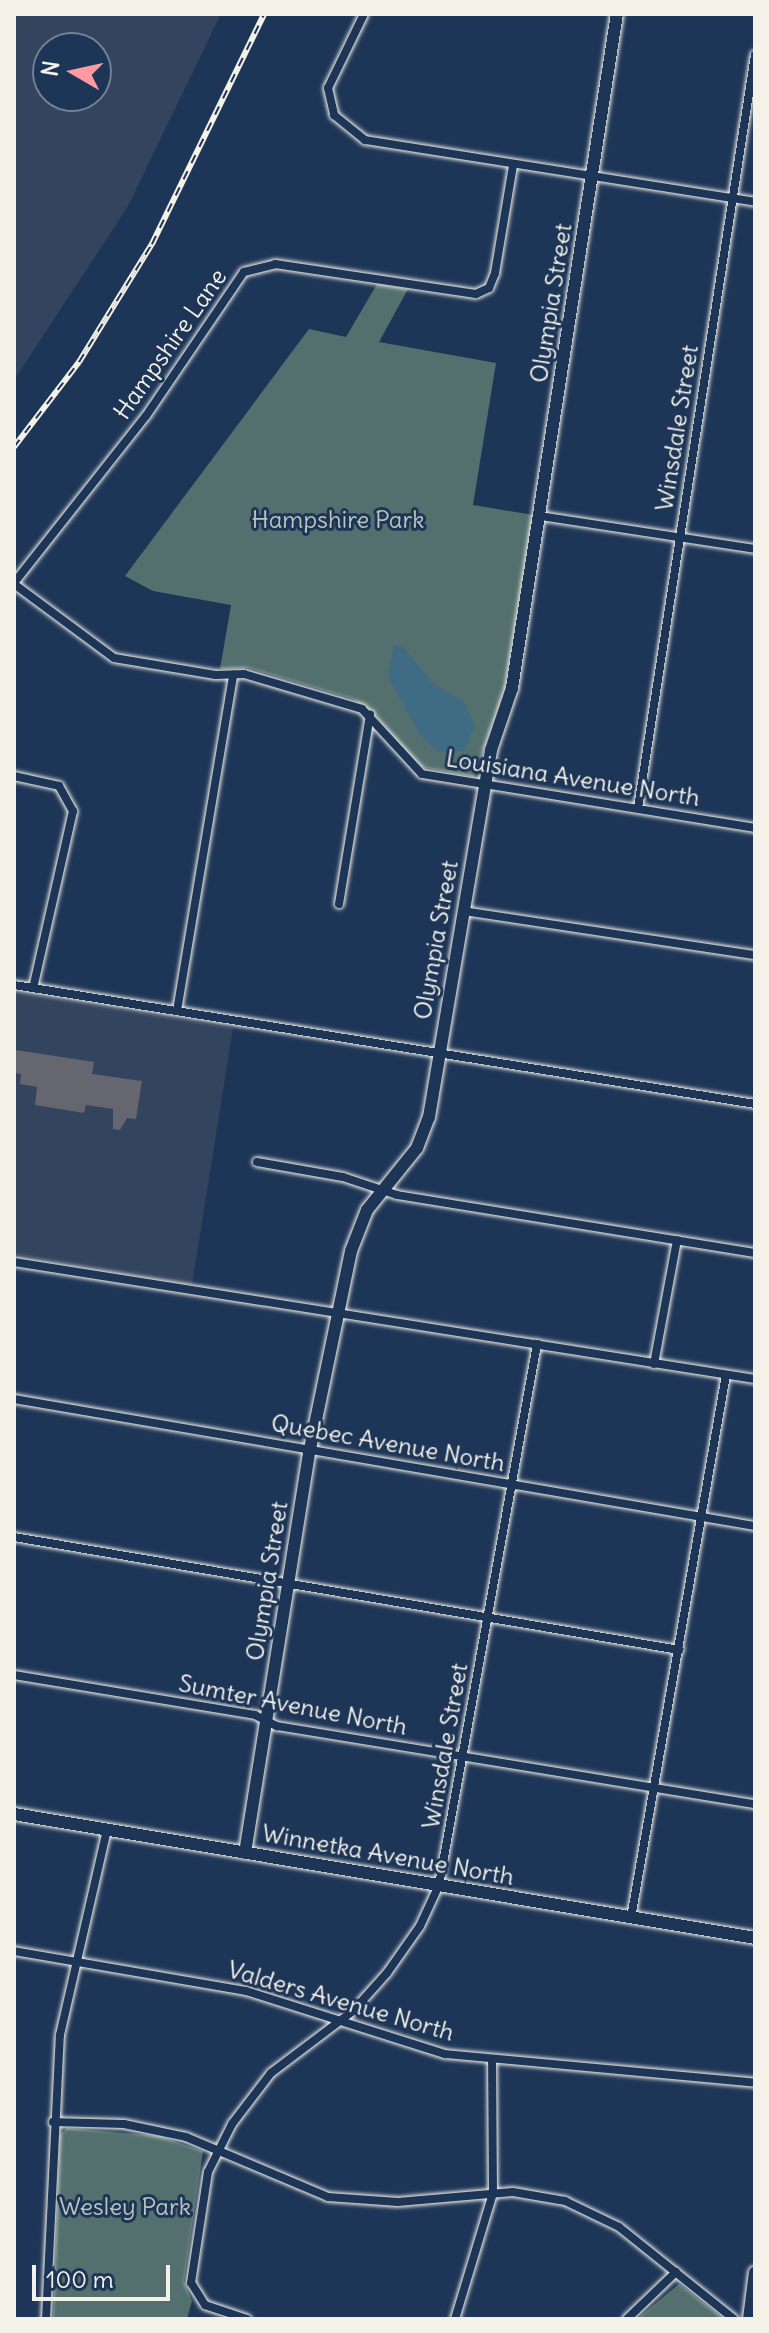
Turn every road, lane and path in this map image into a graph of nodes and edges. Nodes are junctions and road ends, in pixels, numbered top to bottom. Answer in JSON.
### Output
{"nodes":[{"id":1,"x":364,"y":14,"type":"edge"},
{"id":2,"x":617,"y":14,"type":"edge"},
{"id":3,"x":755,"y":55,"type":"edge"},
{"id":4,"x":513,"y":165,"type":"junction"},
{"id":5,"x":592,"y":177,"type":"junction"},
{"id":6,"x":732,"y":199,"type":"junction"},
{"id":7,"x":755,"y":202,"type":"edge"},
{"id":8,"x":540,"y":516,"type":"junction"},
{"id":9,"x":680,"y":538,"type":"junction"},
{"id":10,"x":755,"y":549,"type":"edge"},
{"id":11,"x":14,"y":583,"type":"edge"},
{"id":12,"x":233,"y":675,"type":"junction"},
{"id":13,"x":370,"y":715,"type":"junction"},
{"id":14,"x":14,"y":776,"type":"edge"},
{"id":15,"x":486,"y":785,"type":"junction"},
{"id":16,"x":638,"y":808,"type":"junction"},
{"id":17,"x":755,"y":828,"type":"edge"},
{"id":18,"x":339,"y":904,"type":"dead end"},
{"id":19,"x":463,"y":911,"type":"junction"},
{"id":20,"x":755,"y":955,"type":"edge"},
{"id":21,"x":14,"y":985,"type":"edge"},
{"id":22,"x":33,"y":988,"type":"junction"},
{"id":23,"x":177,"y":1011,"type":"junction"},
{"id":24,"x":439,"y":1053,"type":"junction"},
{"id":25,"x":755,"y":1104,"type":"edge"},
{"id":26,"x":257,"y":1162,"type":"dead end"},
{"id":27,"x":383,"y":1190,"type":"junction"},
{"id":28,"x":677,"y":1240,"type":"junction"},
{"id":29,"x":755,"y":1253,"type":"edge"},
{"id":30,"x":14,"y":1262,"type":"edge"},
{"id":31,"x":336,"y":1315,"type":"junction"},
{"id":32,"x":537,"y":1344,"type":"junction"},
{"id":33,"x":654,"y":1364,"type":"junction"},
{"id":34,"x":726,"y":1375,"type":"junction"},
{"id":35,"x":755,"y":1379,"type":"edge"},
{"id":36,"x":14,"y":1399,"type":"edge"},
{"id":37,"x":310,"y":1449,"type":"junction"},
{"id":38,"x":511,"y":1486,"type":"junction"},
{"id":39,"x":701,"y":1517,"type":"junction"},
{"id":40,"x":755,"y":1526,"type":"edge"},
{"id":41,"x":14,"y":1537,"type":"edge"},
{"id":42,"x":289,"y":1585,"type":"junction"},
{"id":43,"x":487,"y":1622,"type":"junction"},
{"id":44,"x":679,"y":1650,"type":"junction"},
{"id":45,"x":14,"y":1675,"type":"edge"},
{"id":46,"x":267,"y":1721,"type":"junction"},
{"id":47,"x":463,"y":1756,"type":"junction"},
{"id":48,"x":653,"y":1787,"type":"junction"},
{"id":49,"x":755,"y":1804,"type":"edge"},
{"id":50,"x":14,"y":1814,"type":"edge"},
{"id":51,"x":107,"y":1829,"type":"junction"},
{"id":52,"x":245,"y":1853,"type":"junction"},
{"id":53,"x":439,"y":1885,"type":"junction"},
{"id":54,"x":631,"y":1918,"type":"junction"},
{"id":55,"x":755,"y":1938,"type":"edge"},
{"id":56,"x":14,"y":1951,"type":"edge"},
{"id":57,"x":74,"y":1961,"type":"junction"},
{"id":58,"x":336,"y":2021,"type":"junction"},
{"id":59,"x":492,"y":2061,"type":"junction"},
{"id":60,"x":755,"y":2083,"type":"edge"},
{"id":61,"x":53,"y":2122,"type":"junction"},
{"id":62,"x":216,"y":2151,"type":"junction"},
{"id":63,"x":493,"y":2193,"type":"junction"},
{"id":64,"x":676,"y":2272,"type":"junction"},
{"id":65,"x":755,"y":2272,"type":"edge"},
{"id":66,"x":46,"y":2319,"type":"edge"},
{"id":67,"x":247,"y":2319,"type":"edge"},
{"id":68,"x":455,"y":2319,"type":"edge"},
{"id":69,"x":627,"y":2319,"type":"edge"},
{"id":70,"x":734,"y":2319,"type":"edge"},
{"id":71,"x":749,"y":2319,"type":"edge"}],
"edges":[{"from":1,"to":4,"type":"street"},
{"from":2,"to":5,"type":"street","name":"Olympia Street"},
{"from":3,"to":6,"type":"street","name":"Winsdale Street"},
{"from":4,"to":5,"type":"street"},
{"from":4,"to":11,"type":"street","name":"Hampshire Lane"},
{"from":5,"to":6,"type":"street"},
{"from":5,"to":8,"type":"street","name":"Olympia Street"},
{"from":6,"to":7,"type":"street"},
{"from":6,"to":9,"type":"street","name":"Winsdale Street"},
{"from":8,"to":9,"type":"street"},
{"from":8,"to":15,"type":"street","name":"Olympia Street"},
{"from":9,"to":10,"type":"street"},
{"from":9,"to":16,"type":"street","name":"Winsdale Street"},
{"from":11,"to":12,"type":"street"},
{"from":12,"to":13,"type":"street"},
{"from":12,"to":23,"type":"street"},
{"from":13,"to":15,"type":"street","name":"Louisiana Avenue North"},
{"from":13,"to":18,"type":"street"},
{"from":14,"to":22,"type":"street"},
{"from":15,"to":16,"type":"street","name":"Louisiana Avenue North"},
{"from":15,"to":19,"type":"street","name":"Olympia Street"},
{"from":16,"to":17,"type":"street","name":"Louisiana Avenue North"},
{"from":19,"to":20,"type":"street"},
{"from":19,"to":24,"type":"street","name":"Olympia Street"},
{"from":21,"to":22,"type":"street"},
{"from":22,"to":23,"type":"street"},
{"from":23,"to":24,"type":"street"},
{"from":24,"to":25,"type":"street"},
{"from":24,"to":27,"type":"street","name":"Olympia Street"},
{"from":26,"to":27,"type":"street"},
{"from":27,"to":28,"type":"street"},
{"from":27,"to":31,"type":"street","name":"Olympia Street"},
{"from":28,"to":29,"type":"street"},
{"from":28,"to":33,"type":"street"},
{"from":30,"to":31,"type":"street"},
{"from":31,"to":32,"type":"street"},
{"from":31,"to":37,"type":"street","name":"Olympia Street"},
{"from":32,"to":33,"type":"street"},
{"from":32,"to":38,"type":"street","name":"Winsdale Street"},
{"from":33,"to":34,"type":"street"},
{"from":34,"to":35,"type":"street"},
{"from":34,"to":39,"type":"street"},
{"from":36,"to":37,"type":"street","name":"Quebec Avenue North"},
{"from":37,"to":38,"type":"street","name":"Quebec Avenue North"},
{"from":37,"to":42,"type":"street","name":"Olympia Street"},
{"from":38,"to":39,"type":"street","name":"Quebec Avenue North"},
{"from":38,"to":43,"type":"street","name":"Winsdale Street"},
{"from":39,"to":40,"type":"street","name":"Quebec Avenue North"},
{"from":39,"to":44,"type":"street"},
{"from":41,"to":42,"type":"street"},
{"from":42,"to":43,"type":"street"},
{"from":42,"to":46,"type":"street","name":"Olympia Street"},
{"from":43,"to":44,"type":"street"},
{"from":43,"to":47,"type":"street","name":"Winsdale Street"},
{"from":44,"to":48,"type":"street"},
{"from":45,"to":46,"type":"street","name":"Sumter Avenue North"},
{"from":46,"to":47,"type":"street","name":"Sumter Avenue North"},
{"from":46,"to":52,"type":"street","name":"Olympia Street"},
{"from":47,"to":48,"type":"street","name":"Sumter Avenue North"},
{"from":47,"to":53,"type":"street","name":"Winsdale Street"},
{"from":48,"to":49,"type":"street","name":"Sumter Avenue North"},
{"from":48,"to":54,"type":"street"},
{"from":50,"to":51,"type":"street","name":"Winnetka Avenue North"},
{"from":51,"to":52,"type":"street","name":"Winnetka Avenue North"},
{"from":51,"to":57,"type":"street"},
{"from":52,"to":53,"type":"street","name":"Winnetka Avenue North"},
{"from":53,"to":54,"type":"street","name":"Winnetka Avenue North"},
{"from":53,"to":58,"type":"street","name":"Winsdale Street"},
{"from":54,"to":55,"type":"street","name":"Winnetka Avenue North"},
{"from":56,"to":57,"type":"street","name":"Valders Avenue North"},
{"from":57,"to":58,"type":"street","name":"Valders Avenue North"},
{"from":57,"to":61,"type":"street"},
{"from":58,"to":59,"type":"street","name":"Valders Avenue North"},
{"from":58,"to":62,"type":"street","name":"Winsdale Street"},
{"from":59,"to":60,"type":"street","name":"Valders Avenue North"},
{"from":59,"to":63,"type":"street"},
{"from":61,"to":62,"type":"street"},
{"from":61,"to":66,"type":"street"},
{"from":62,"to":63,"type":"street"},
{"from":62,"to":67,"type":"street","name":"Winsdale Street"},
{"from":63,"to":64,"type":"street"},
{"from":63,"to":68,"type":"street"},
{"from":64,"to":69,"type":"street"},
{"from":64,"to":70,"type":"street"},
{"from":65,"to":71,"type":"street"}]}
